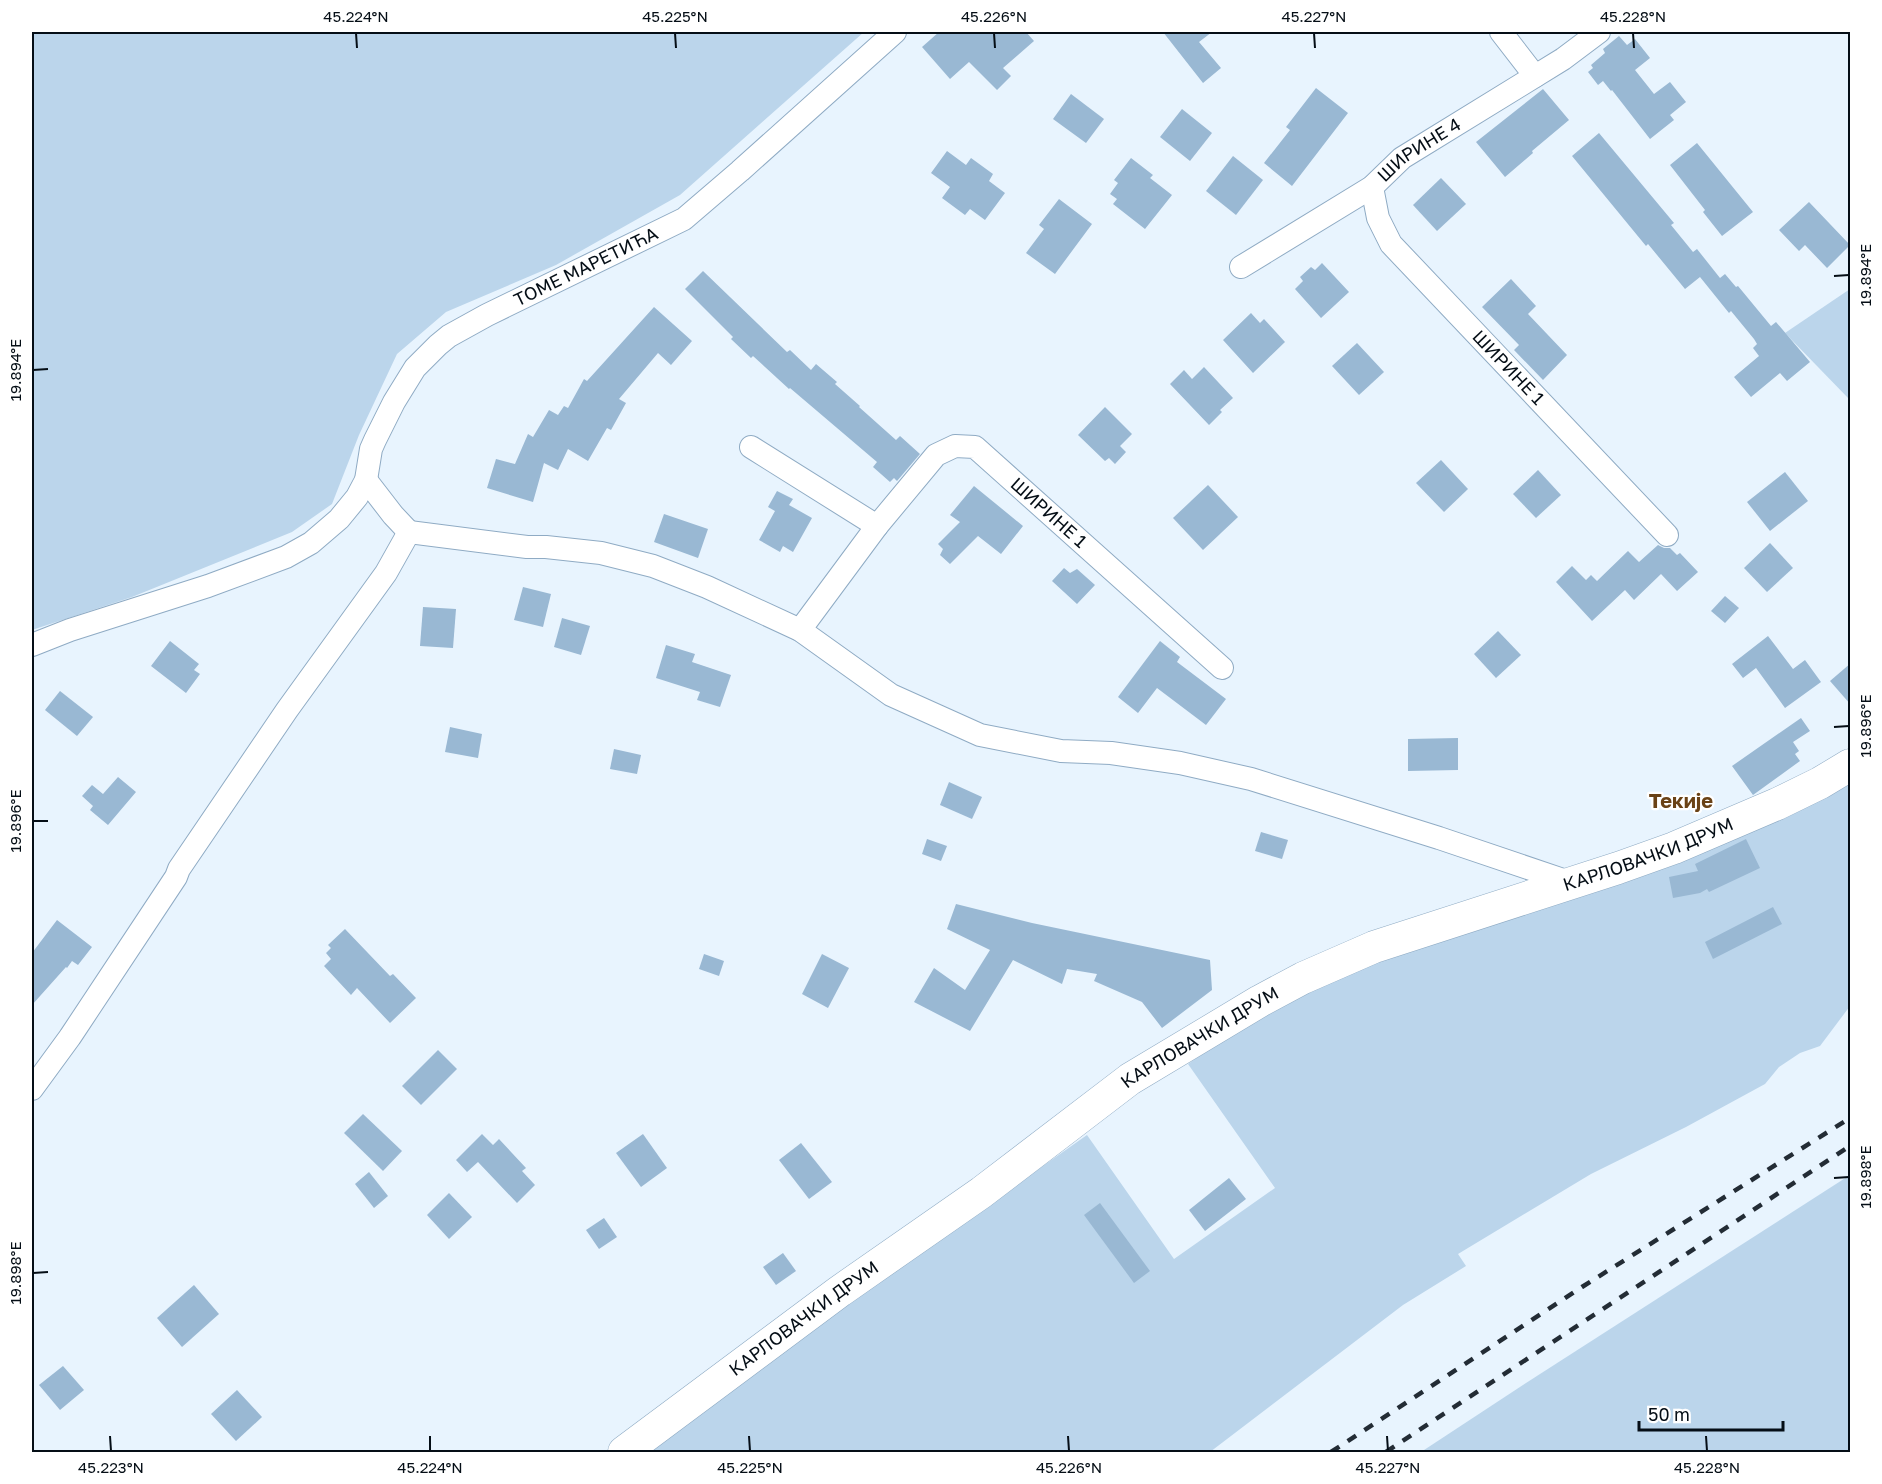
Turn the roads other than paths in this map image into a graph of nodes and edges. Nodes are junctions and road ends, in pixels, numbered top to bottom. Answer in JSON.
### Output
{"nodes":[{"id":1,"x":895,"y":32,"type":"edge"},
{"id":2,"x":1501,"y":32,"type":"edge"},
{"id":3,"x":1599,"y":32,"type":"edge"},
{"id":4,"x":1535,"y":76,"type":"junction"},
{"id":5,"x":1372,"y":187,"type":"junction"},
{"id":6,"x":1241,"y":267,"type":"dead end"},
{"id":7,"x":751,"y":447,"type":"dead end"},
{"id":8,"x":366,"y":480,"type":"junction"},
{"id":9,"x":877,"y":526,"type":"junction"},
{"id":10,"x":409,"y":532,"type":"junction"},
{"id":11,"x":1667,"y":535,"type":"dead end"},
{"id":12,"x":800,"y":630,"type":"junction"},
{"id":13,"x":32,"y":645,"type":"edge"},
{"id":14,"x":1222,"y":668,"type":"dead end"},
{"id":15,"x":1851,"y":765,"type":"edge"},
{"id":16,"x":1572,"y":883,"type":"junction"},
{"id":17,"x":32,"y":1089,"type":"edge"},
{"id":18,"x":624,"y":1452,"type":"edge"}],
"edges":[{"from":1,"to":8,"type":"street","name":"ТОМЕ МАРЕТИЋА"},
{"from":2,"to":4,"type":"street"},
{"from":3,"to":4,"type":"street","name":"ШИРИНЕ 4"},
{"from":4,"to":5,"type":"street","name":"ШИРИНЕ 4"},
{"from":5,"to":6,"type":"street","name":"ШИРИНЕ 4"},
{"from":5,"to":11,"type":"street","name":"ШИРИНЕ 1"},
{"from":7,"to":9,"type":"street"},
{"from":8,"to":10,"type":"street"},
{"from":8,"to":13,"type":"street"},
{"from":9,"to":12,"type":"street","name":"ШИРИНЕ 1"},
{"from":9,"to":14,"type":"street","name":"ШИРИНЕ 1"},
{"from":10,"to":12,"type":"street"},
{"from":10,"to":17,"type":"street"},
{"from":12,"to":16,"type":"street"},
{"from":15,"to":16,"type":"main road","name":"КАРЛОВАЧКИ ДРУМ"},
{"from":16,"to":18,"type":"main road","name":"КАРЛОВАЧКИ ДРУМ"}]}
